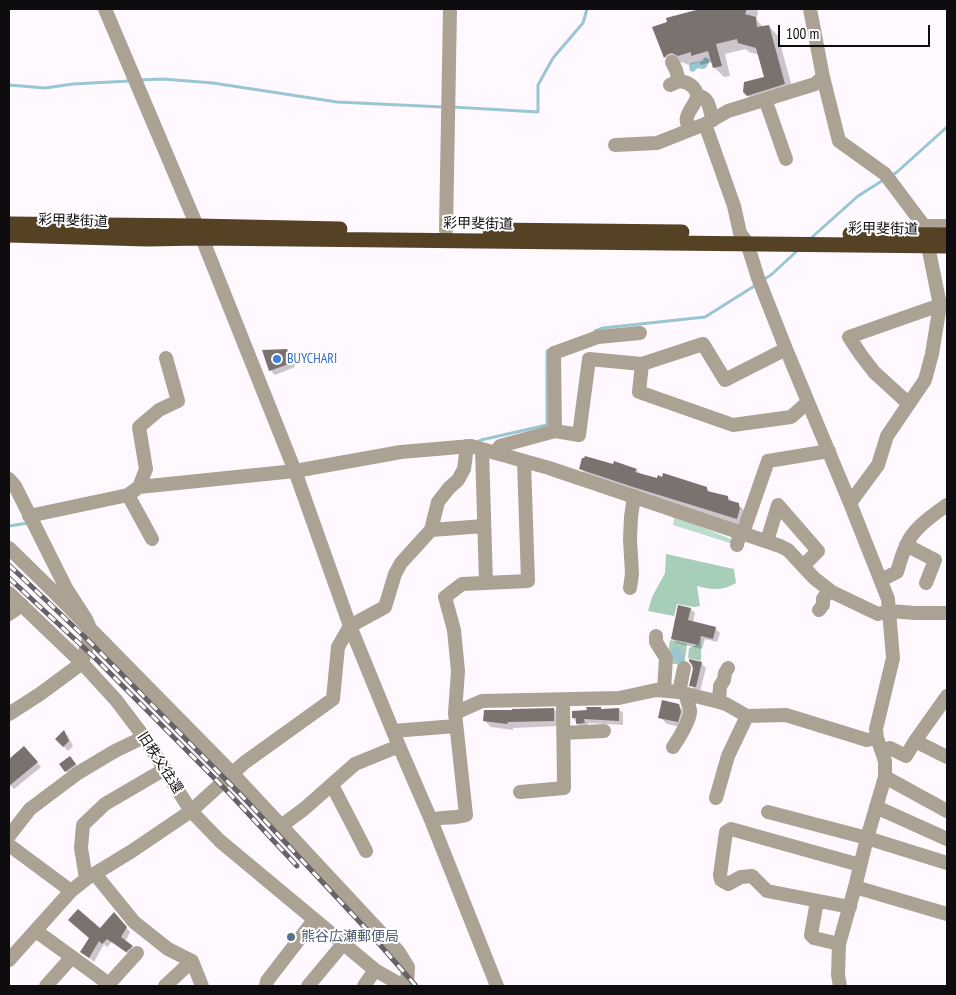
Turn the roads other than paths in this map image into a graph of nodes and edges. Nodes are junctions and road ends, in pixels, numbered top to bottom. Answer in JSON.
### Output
{"nodes":[{"id":1,"x":105,"y":9,"type":"edge"},
{"id":2,"x":450,"y":9,"type":"edge"},
{"id":3,"x":810,"y":9,"type":"edge"},
{"id":4,"x":672,"y":62,"type":"dead end"},
{"id":5,"x":823,"y":77,"type":"junction"},
{"id":6,"x":696,"y":97,"type":"junction"},
{"id":7,"x":765,"y":99,"type":"junction"},
{"id":8,"x":709,"y":122,"type":"junction"},
{"id":9,"x":692,"y":129,"type":"junction"},
{"id":10,"x":615,"y":145,"type":"dead end"},
{"id":11,"x":786,"y":159,"type":"dead end"},
{"id":12,"x":9,"y":224,"type":"edge"},
{"id":13,"x":947,"y":226,"type":"edge"},
{"id":14,"x":446,"y":230,"type":"junction"},
{"id":15,"x":200,"y":232,"type":"junction"},
{"id":16,"x":947,"y":235,"type":"edge"},
{"id":17,"x":9,"y":236,"type":"edge"},
{"id":18,"x":925,"y":236,"type":"junction"},
{"id":19,"x":743,"y":238,"type":"junction"},
{"id":20,"x":947,"y":246,"type":"edge"},
{"id":21,"x":940,"y":305,"type":"junction"},
{"id":22,"x":640,"y":333,"type":"dead end"},
{"id":23,"x":786,"y":349,"type":"junction"},
{"id":24,"x":166,"y":358,"type":"dead end"},
{"id":25,"x":642,"y":364,"type":"junction"},
{"id":26,"x":808,"y":402,"type":"junction"},
{"id":27,"x":909,"y":404,"type":"junction"},
{"id":28,"x":555,"y":431,"type":"junction"},
{"id":29,"x":479,"y":449,"type":"junction"},
{"id":30,"x":829,"y":451,"type":"junction"},
{"id":31,"x":524,"y":461,"type":"junction"},
{"id":32,"x":295,"y":471,"type":"junction"},
{"id":33,"x":9,"y":479,"type":"edge"},
{"id":34,"x":133,"y":491,"type":"junction"},
{"id":35,"x":634,"y":496,"type":"junction"},
{"id":36,"x":850,"y":503,"type":"junction"},
{"id":37,"x":947,"y":505,"type":"edge"},
{"id":38,"x":29,"y":516,"type":"junction"},
{"id":39,"x":484,"y":526,"type":"junction"},
{"id":40,"x":431,"y":530,"type":"junction"},
{"id":41,"x":740,"y":537,"type":"junction"},
{"id":42,"x":152,"y":539,"type":"dead end"},
{"id":43,"x":767,"y":541,"type":"junction"},
{"id":44,"x":906,"y":546,"type":"junction"},
{"id":45,"x":9,"y":548,"type":"edge"},
{"id":46,"x":803,"y":566,"type":"junction"},
{"id":47,"x":880,"y":580,"type":"junction"},
{"id":48,"x":486,"y":583,"type":"junction"},
{"id":49,"x":926,"y":583,"type":"dead end"},
{"id":50,"x":630,"y":588,"type":"dead end"},
{"id":51,"x":60,"y":590,"type":"junction"},
{"id":52,"x":829,"y":590,"type":"junction"},
{"id":53,"x":9,"y":593,"type":"edge"},
{"id":54,"x":22,"y":606,"type":"junction"},
{"id":55,"x":818,"y":610,"type":"dead end"},
{"id":56,"x":890,"y":611,"type":"junction"},
{"id":57,"x":947,"y":613,"type":"edge"},
{"id":58,"x":9,"y":614,"type":"edge"},
{"id":59,"x":350,"y":626,"type":"junction"},
{"id":60,"x":92,"y":631,"type":"junction"},
{"id":61,"x":656,"y":636,"type":"dead end"},
{"id":62,"x":82,"y":663,"type":"junction"},
{"id":63,"x":684,"y":668,"type":"dead end"},
{"id":64,"x":728,"y":668,"type":"dead end"},
{"id":65,"x":664,"y":690,"type":"junction"},
{"id":66,"x":683,"y":693,"type":"junction"},
{"id":67,"x":563,"y":700,"type":"junction"},
{"id":68,"x":718,"y":702,"type":"junction"},
{"id":69,"x":945,"y":704,"type":"edge"},
{"id":70,"x":9,"y":714,"type":"edge"},
{"id":71,"x":747,"y":716,"type":"junction"},
{"id":72,"x":455,"y":720,"type":"junction"},
{"id":73,"x":393,"y":731,"type":"junction"},
{"id":74,"x":604,"y":731,"type":"dead end"},
{"id":75,"x":564,"y":733,"type":"junction"},
{"id":76,"x":144,"y":737,"type":"junction"},
{"id":77,"x":915,"y":741,"type":"junction"},
{"id":78,"x":879,"y":744,"type":"junction"},
{"id":79,"x":399,"y":746,"type":"junction"},
{"id":80,"x":673,"y":747,"type":"dead end"},
{"id":81,"x":947,"y":757,"type":"edge"},
{"id":82,"x":165,"y":769,"type":"junction"},
{"id":83,"x":233,"y":774,"type":"junction"},
{"id":84,"x":885,"y":777,"type":"junction"},
{"id":85,"x":332,"y":785,"type":"junction"},
{"id":86,"x":520,"y":792,"type":"dead end"},
{"id":87,"x":716,"y":798,"type":"dead end"},
{"id":88,"x":876,"y":807,"type":"junction"},
{"id":89,"x":191,"y":811,"type":"junction"},
{"id":90,"x":947,"y":811,"type":"edge"},
{"id":91,"x":768,"y":812,"type":"dead end"},
{"id":92,"x":431,"y":820,"type":"junction"},
{"id":93,"x":281,"y":826,"type":"junction"},
{"id":94,"x":9,"y":836,"type":"edge"},
{"id":95,"x":867,"y":838,"type":"junction"},
{"id":96,"x":947,"y":838,"type":"edge"},
{"id":97,"x":9,"y":845,"type":"edge"},
{"id":98,"x":366,"y":851,"type":"dead end"},
{"id":99,"x":947,"y":863,"type":"edge"},
{"id":100,"x":860,"y":865,"type":"junction"},
{"id":101,"x":90,"y":877,"type":"junction"},
{"id":102,"x":855,"y":887,"type":"junction"},
{"id":103,"x":72,"y":891,"type":"junction"},
{"id":104,"x":817,"y":901,"type":"junction"},
{"id":105,"x":850,"y":906,"type":"junction"},
{"id":106,"x":947,"y":914,"type":"edge"},
{"id":107,"x":314,"y":920,"type":"junction"},
{"id":108,"x":36,"y":931,"type":"junction"},
{"id":109,"x":343,"y":944,"type":"junction"},
{"id":110,"x":839,"y":944,"type":"junction"},
{"id":111,"x":137,"y":953,"type":"dead end"},
{"id":112,"x":72,"y":957,"type":"junction"},
{"id":113,"x":9,"y":960,"type":"edge"},
{"id":114,"x":192,"y":961,"type":"junction"},
{"id":115,"x":375,"y":970,"type":"junction"},
{"id":116,"x":108,"y":985,"type":"edge"},
{"id":117,"x":46,"y":986,"type":"edge"},
{"id":118,"x":165,"y":986,"type":"edge"},
{"id":119,"x":202,"y":986,"type":"edge"},
{"id":120,"x":266,"y":986,"type":"edge"},
{"id":121,"x":308,"y":986,"type":"edge"},
{"id":122,"x":364,"y":986,"type":"edge"},
{"id":123,"x":404,"y":986,"type":"edge"},
{"id":124,"x":408,"y":986,"type":"edge"},
{"id":125,"x":496,"y":986,"type":"edge"},
{"id":126,"x":840,"y":986,"type":"edge"}],
"edges":[{"from":1,"to":15,"type":"street"},
{"from":2,"to":14,"type":"street"},
{"from":3,"to":5,"type":"street"},
{"from":4,"to":6,"type":"street"},
{"from":5,"to":7,"type":"street"},
{"from":5,"to":18,"type":"street"},
{"from":6,"to":8,"type":"street"},
{"from":6,"to":9,"type":"street"},
{"from":7,"to":8,"type":"street"},
{"from":7,"to":11,"type":"street"},
{"from":8,"to":9,"type":"street"},
{"from":8,"to":19,"type":"street"},
{"from":9,"to":10,"type":"street"},
{"from":12,"to":15,"type":"highway","name":"彩甲斐街道"},
{"from":13,"to":18,"type":"street"},
{"from":14,"to":15,"type":"highway","name":"彩甲斐街道"},
{"from":14,"to":19,"type":"highway","name":"彩甲斐街道"},
{"from":15,"to":17,"type":"highway","name":"彩甲斐街道"},
{"from":15,"to":19,"type":"highway","name":"彩甲斐街道"},
{"from":15,"to":32,"type":"street"},
{"from":16,"to":18,"type":"highway","name":"彩甲斐街道"},
{"from":18,"to":19,"type":"highway","name":"彩甲斐街道"},
{"from":18,"to":20,"type":"highway","name":"彩甲斐街道"},
{"from":18,"to":21,"type":"street"},
{"from":19,"to":23,"type":"street"},
{"from":21,"to":27,"type":"street"},
{"from":21,"to":27,"type":"street"},
{"from":22,"to":28,"type":"street"},
{"from":23,"to":25,"type":"street"},
{"from":23,"to":26,"type":"street"},
{"from":24,"to":34,"type":"street"},
{"from":25,"to":26,"type":"street"},
{"from":25,"to":28,"type":"street"},
{"from":26,"to":30,"type":"street"},
{"from":27,"to":36,"type":"street"},
{"from":28,"to":29,"type":"street"},
{"from":29,"to":31,"type":"street"},
{"from":29,"to":32,"type":"street"},
{"from":29,"to":39,"type":"street"},
{"from":29,"to":40,"type":"street"},
{"from":30,"to":36,"type":"street"},
{"from":30,"to":41,"type":"street"},
{"from":31,"to":35,"type":"street"},
{"from":31,"to":48,"type":"street"},
{"from":32,"to":34,"type":"street"},
{"from":32,"to":59,"type":"street"},
{"from":33,"to":38,"type":"street"},
{"from":34,"to":38,"type":"street"},
{"from":34,"to":42,"type":"street"},
{"from":35,"to":41,"type":"street"},
{"from":35,"to":50,"type":"street"},
{"from":36,"to":47,"type":"street"},
{"from":37,"to":44,"type":"street"},
{"from":38,"to":51,"type":"street"},
{"from":39,"to":40,"type":"street"},
{"from":39,"to":48,"type":"street"},
{"from":40,"to":59,"type":"street"},
{"from":41,"to":43,"type":"street"},
{"from":43,"to":46,"type":"street"},
{"from":43,"to":46,"type":"street"},
{"from":44,"to":47,"type":"street"},
{"from":44,"to":49,"type":"street"},
{"from":45,"to":51,"type":"street"},
{"from":46,"to":52,"type":"street"},
{"from":47,"to":56,"type":"street"},
{"from":48,"to":72,"type":"street"},
{"from":51,"to":60,"type":"street"},
{"from":52,"to":55,"type":"street"},
{"from":52,"to":56,"type":"street"},
{"from":53,"to":54,"type":"street","name":"旧秩父往還"},
{"from":54,"to":58,"type":"street"},
{"from":54,"to":62,"type":"street","name":"旧秩父往還"},
{"from":56,"to":57,"type":"street"},
{"from":56,"to":78,"type":"street"},
{"from":59,"to":73,"type":"street"},
{"from":59,"to":83,"type":"street"},
{"from":60,"to":62,"type":"street"},
{"from":60,"to":83,"type":"street"},
{"from":61,"to":65,"type":"street"},
{"from":62,"to":70,"type":"street"},
{"from":62,"to":76,"type":"street","name":"旧秩父往還"},
{"from":63,"to":66,"type":"street"},
{"from":64,"to":68,"type":"street"},
{"from":65,"to":66,"type":"street"},
{"from":65,"to":67,"type":"street"},
{"from":66,"to":68,"type":"street"},
{"from":66,"to":80,"type":"street"},
{"from":67,"to":72,"type":"street"},
{"from":67,"to":75,"type":"street"},
{"from":68,"to":71,"type":"street"},
{"from":69,"to":77,"type":"street"},
{"from":71,"to":78,"type":"street"},
{"from":71,"to":87,"type":"street"},
{"from":72,"to":73,"type":"street"},
{"from":72,"to":92,"type":"street"},
{"from":73,"to":79,"type":"street"},
{"from":74,"to":75,"type":"street"},
{"from":75,"to":86,"type":"street"},
{"from":76,"to":82,"type":"street","name":"旧秩父往還"},
{"from":76,"to":94,"type":"street"},
{"from":77,"to":78,"type":"street"},
{"from":77,"to":81,"type":"street"},
{"from":78,"to":84,"type":"street"},
{"from":79,"to":85,"type":"street"},
{"from":79,"to":92,"type":"street"},
{"from":82,"to":89,"type":"street","name":"旧秩父往還"},
{"from":82,"to":101,"type":"street"},
{"from":83,"to":89,"type":"street"},
{"from":83,"to":93,"type":"street"},
{"from":84,"to":88,"type":"street"},
{"from":84,"to":90,"type":"street"},
{"from":85,"to":93,"type":"street"},
{"from":85,"to":98,"type":"street"},
{"from":88,"to":95,"type":"street"},
{"from":88,"to":96,"type":"street"},
{"from":89,"to":101,"type":"street"},
{"from":89,"to":107,"type":"street","name":"旧秩父往還"},
{"from":91,"to":95,"type":"street"},
{"from":92,"to":125,"type":"street"},
{"from":93,"to":124,"type":"street"},
{"from":95,"to":99,"type":"street"},
{"from":95,"to":100,"type":"street"},
{"from":97,"to":103,"type":"street"},
{"from":100,"to":102,"type":"street"},
{"from":100,"to":104,"type":"street"},
{"from":101,"to":103,"type":"street"},
{"from":101,"to":114,"type":"street"},
{"from":102,"to":105,"type":"street"},
{"from":102,"to":106,"type":"street"},
{"from":103,"to":108,"type":"street"},
{"from":104,"to":105,"type":"street"},
{"from":104,"to":110,"type":"street"},
{"from":105,"to":110,"type":"street"},
{"from":107,"to":109,"type":"street","name":"旧秩父往還"},
{"from":107,"to":120,"type":"street"},
{"from":108,"to":112,"type":"street"},
{"from":108,"to":113,"type":"street"},
{"from":109,"to":115,"type":"street","name":"旧秩父往還"},
{"from":109,"to":121,"type":"street"},
{"from":110,"to":126,"type":"street"},
{"from":111,"to":116,"type":"street"},
{"from":112,"to":116,"type":"street"},
{"from":112,"to":117,"type":"street"},
{"from":114,"to":118,"type":"street"},
{"from":114,"to":119,"type":"street"},
{"from":115,"to":122,"type":"street"},
{"from":115,"to":123,"type":"street","name":"旧秩父往還"}]}
